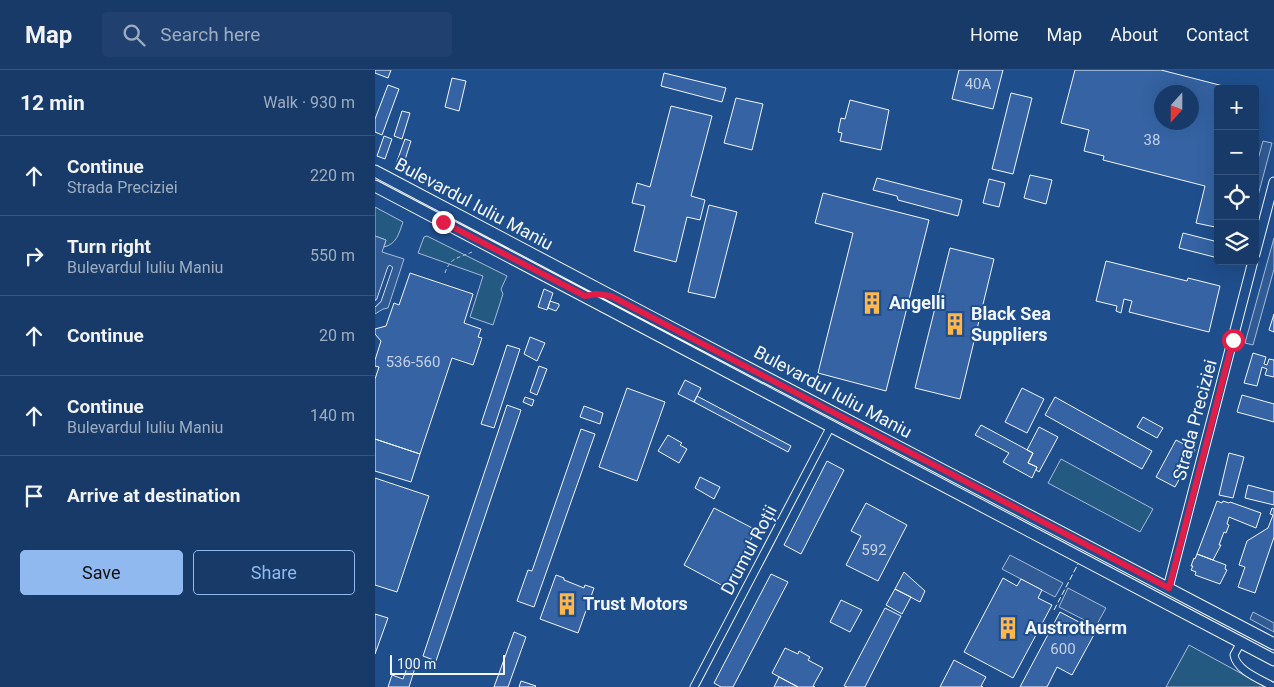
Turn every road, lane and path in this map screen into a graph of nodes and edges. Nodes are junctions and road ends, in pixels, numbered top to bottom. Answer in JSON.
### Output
{"nodes":[{"id":1,"x":375,"y":171,"type":"edge"},
{"id":2,"x":1274,"y":182,"type":"edge"},
{"id":3,"x":375,"y":186,"type":"edge"},
{"id":4,"x":421,"y":196,"type":"junction"},
{"id":5,"x":416,"y":208,"type":"junction"},
{"id":6,"x":1259,"y":239,"type":"edge"},
{"id":7,"x":471,"y":252,"type":"dead end"},
{"id":8,"x":1252,"y":265,"type":"edge"},
{"id":9,"x":390,"y":268,"type":"dead end"},
{"id":10,"x":445,"y":272,"type":"dead end"},
{"id":11,"x":585,"y":296,"type":"junction"},
{"id":12,"x":611,"y":296,"type":"junction"},
{"id":13,"x":375,"y":304,"type":"edge"},
{"id":14,"x":831,"y":426,"type":"junction"},
{"id":15,"x":1021,"y":527,"type":"junction"},
{"id":16,"x":1078,"y":540,"type":"junction"},
{"id":17,"x":1169,"y":588,"type":"junction"},
{"id":18,"x":1241,"y":642,"type":"junction"},
{"id":19,"x":1273,"y":644,"type":"edge"},
{"id":20,"x":1274,"y":660,"type":"edge"},
{"id":21,"x":1274,"y":686,"type":"edge"},
{"id":22,"x":693,"y":687,"type":"edge"}],
"edges":[{"from":1,"to":4,"type":"main road","name":"Bulevardul Iuliu Maniu"},
{"from":2,"to":6,"type":"street"},
{"from":3,"to":5,"type":"main road","name":"Bulevardul Iuliu Maniu"},
{"from":4,"to":5,"type":"main road"},
{"from":4,"to":12,"type":"main road","name":"Bulevardul Iuliu Maniu"},
{"from":5,"to":11,"type":"main road","name":"Bulevardul Iuliu Maniu"},
{"from":7,"to":10,"type":"path"},
{"from":8,"to":17,"type":"street","name":"Strada Preciziei"},
{"from":9,"to":13,"type":"lane"},
{"from":11,"to":12,"type":"main road"},
{"from":11,"to":14,"type":"main road","name":"Bulevardul Iuliu Maniu"},
{"from":12,"to":16,"type":"main road","name":"Bulevardul Iuliu Maniu"},
{"from":14,"to":15,"type":"main road","name":"Bulevardul Iuliu Maniu"},
{"from":14,"to":22,"type":"street","name":"Drumul Roții"},
{"from":15,"to":16,"type":"main road"},
{"from":15,"to":18,"type":"main road","name":"Bulevardul Iuliu Maniu"},
{"from":16,"to":17,"type":"main road","name":"Bulevardul Iuliu Maniu"},
{"from":17,"to":19,"type":"main road","name":"Bulevardul Iuliu Maniu"},
{"from":18,"to":20,"type":"main road","name":"Bulevardul Iuliu Maniu"},
{"from":18,"to":21,"type":"street"}]}
